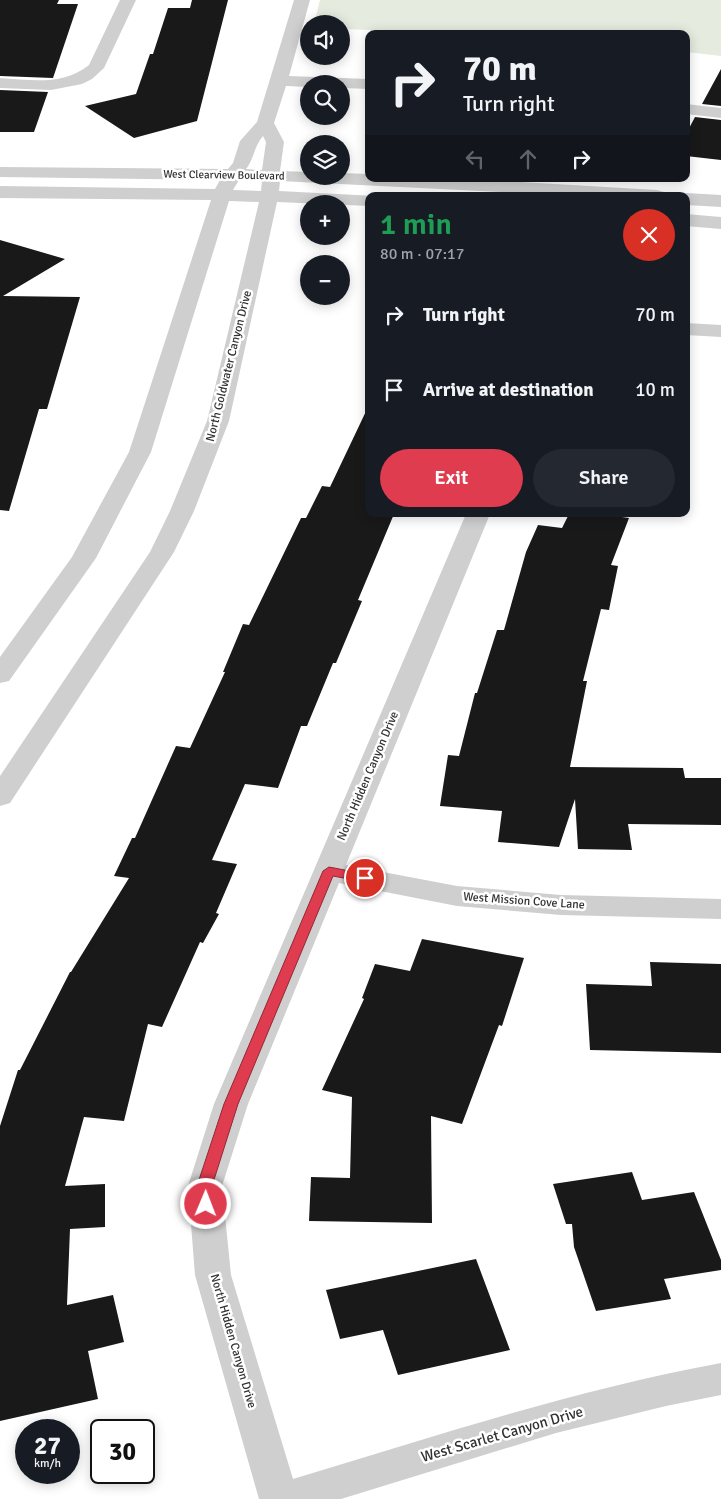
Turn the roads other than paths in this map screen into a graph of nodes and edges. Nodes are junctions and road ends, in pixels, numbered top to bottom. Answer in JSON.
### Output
{"nodes":[{"id":1,"x":128,"y":0,"type":"edge"},
{"id":2,"x":302,"y":0,"type":"edge"},
{"id":3,"x":279,"y":81,"type":"junction"},
{"id":4,"x":0,"y":83,"type":"edge"},
{"id":5,"x":365,"y":84,"type":"edge"},
{"id":6,"x":690,"y":109,"type":"edge"},
{"id":7,"x":721,"y":113,"type":"edge"},
{"id":8,"x":265,"y":122,"type":"junction"},
{"id":9,"x":0,"y":172,"type":"edge"},
{"id":10,"x":235,"y":175,"type":"junction"},
{"id":11,"x":270,"y":186,"type":"junction"},
{"id":12,"x":0,"y":192,"type":"edge"},
{"id":13,"x":601,"y":192,"type":"edge"},
{"id":14,"x":222,"y":195,"type":"junction"},
{"id":15,"x":690,"y":198,"type":"edge"},
{"id":16,"x":365,"y":199,"type":"edge"},
{"id":17,"x":721,"y":201,"type":"edge"},
{"id":18,"x":690,"y":220,"type":"edge"},
{"id":19,"x":721,"y":223,"type":"edge"},
{"id":20,"x":690,"y":329,"type":"edge"},
{"id":21,"x":721,"y":331,"type":"edge"},
{"id":22,"x":477,"y":517,"type":"edge"},
{"id":23,"x":0,"y":675,"type":"edge"},
{"id":24,"x":0,"y":797,"type":"edge"},
{"id":25,"x":329,"y":871,"type":"junction"},
{"id":26,"x":721,"y":909,"type":"edge"},
{"id":27,"x":721,"y":1379,"type":"edge"},
{"id":28,"x":279,"y":1499,"type":"edge"},
{"id":29,"x":286,"y":1499,"type":"edge"}],
"edges":[{"from":1,"to":4,"type":"street"},
{"from":2,"to":3,"type":"street"},
{"from":3,"to":5,"type":"street"},
{"from":3,"to":8,"type":"street"},
{"from":6,"to":7,"type":"street"},
{"from":8,"to":10,"type":"street"},
{"from":8,"to":11,"type":"street","name":"North Goldwater Canyon Drive"},
{"from":9,"to":10,"type":"street","name":"West Clearview Boulevard"},
{"from":10,"to":11,"type":"street","name":"West Clearview Boulevard"},
{"from":10,"to":14,"type":"street"},
{"from":11,"to":13,"type":"street","name":"West Clearview Boulevard"},
{"from":11,"to":14,"type":"street","name":"West Clearview Boulevard"},
{"from":11,"to":16,"type":"street","name":"West Clearview Boulevard"},
{"from":11,"to":24,"type":"street","name":"North Goldwater Canyon Drive"},
{"from":12,"to":14,"type":"street","name":"West Clearview Boulevard"},
{"from":14,"to":23,"type":"street"},
{"from":15,"to":17,"type":"street"},
{"from":18,"to":19,"type":"street"},
{"from":20,"to":21,"type":"street"},
{"from":22,"to":25,"type":"street","name":"North Hidden Canyon Drive"},
{"from":25,"to":26,"type":"street","name":"West Mission Cove Lane"},
{"from":25,"to":28,"type":"street","name":"North Hidden Canyon Drive"},
{"from":27,"to":29,"type":"street","name":"West Scarlet Canyon Drive"}]}
